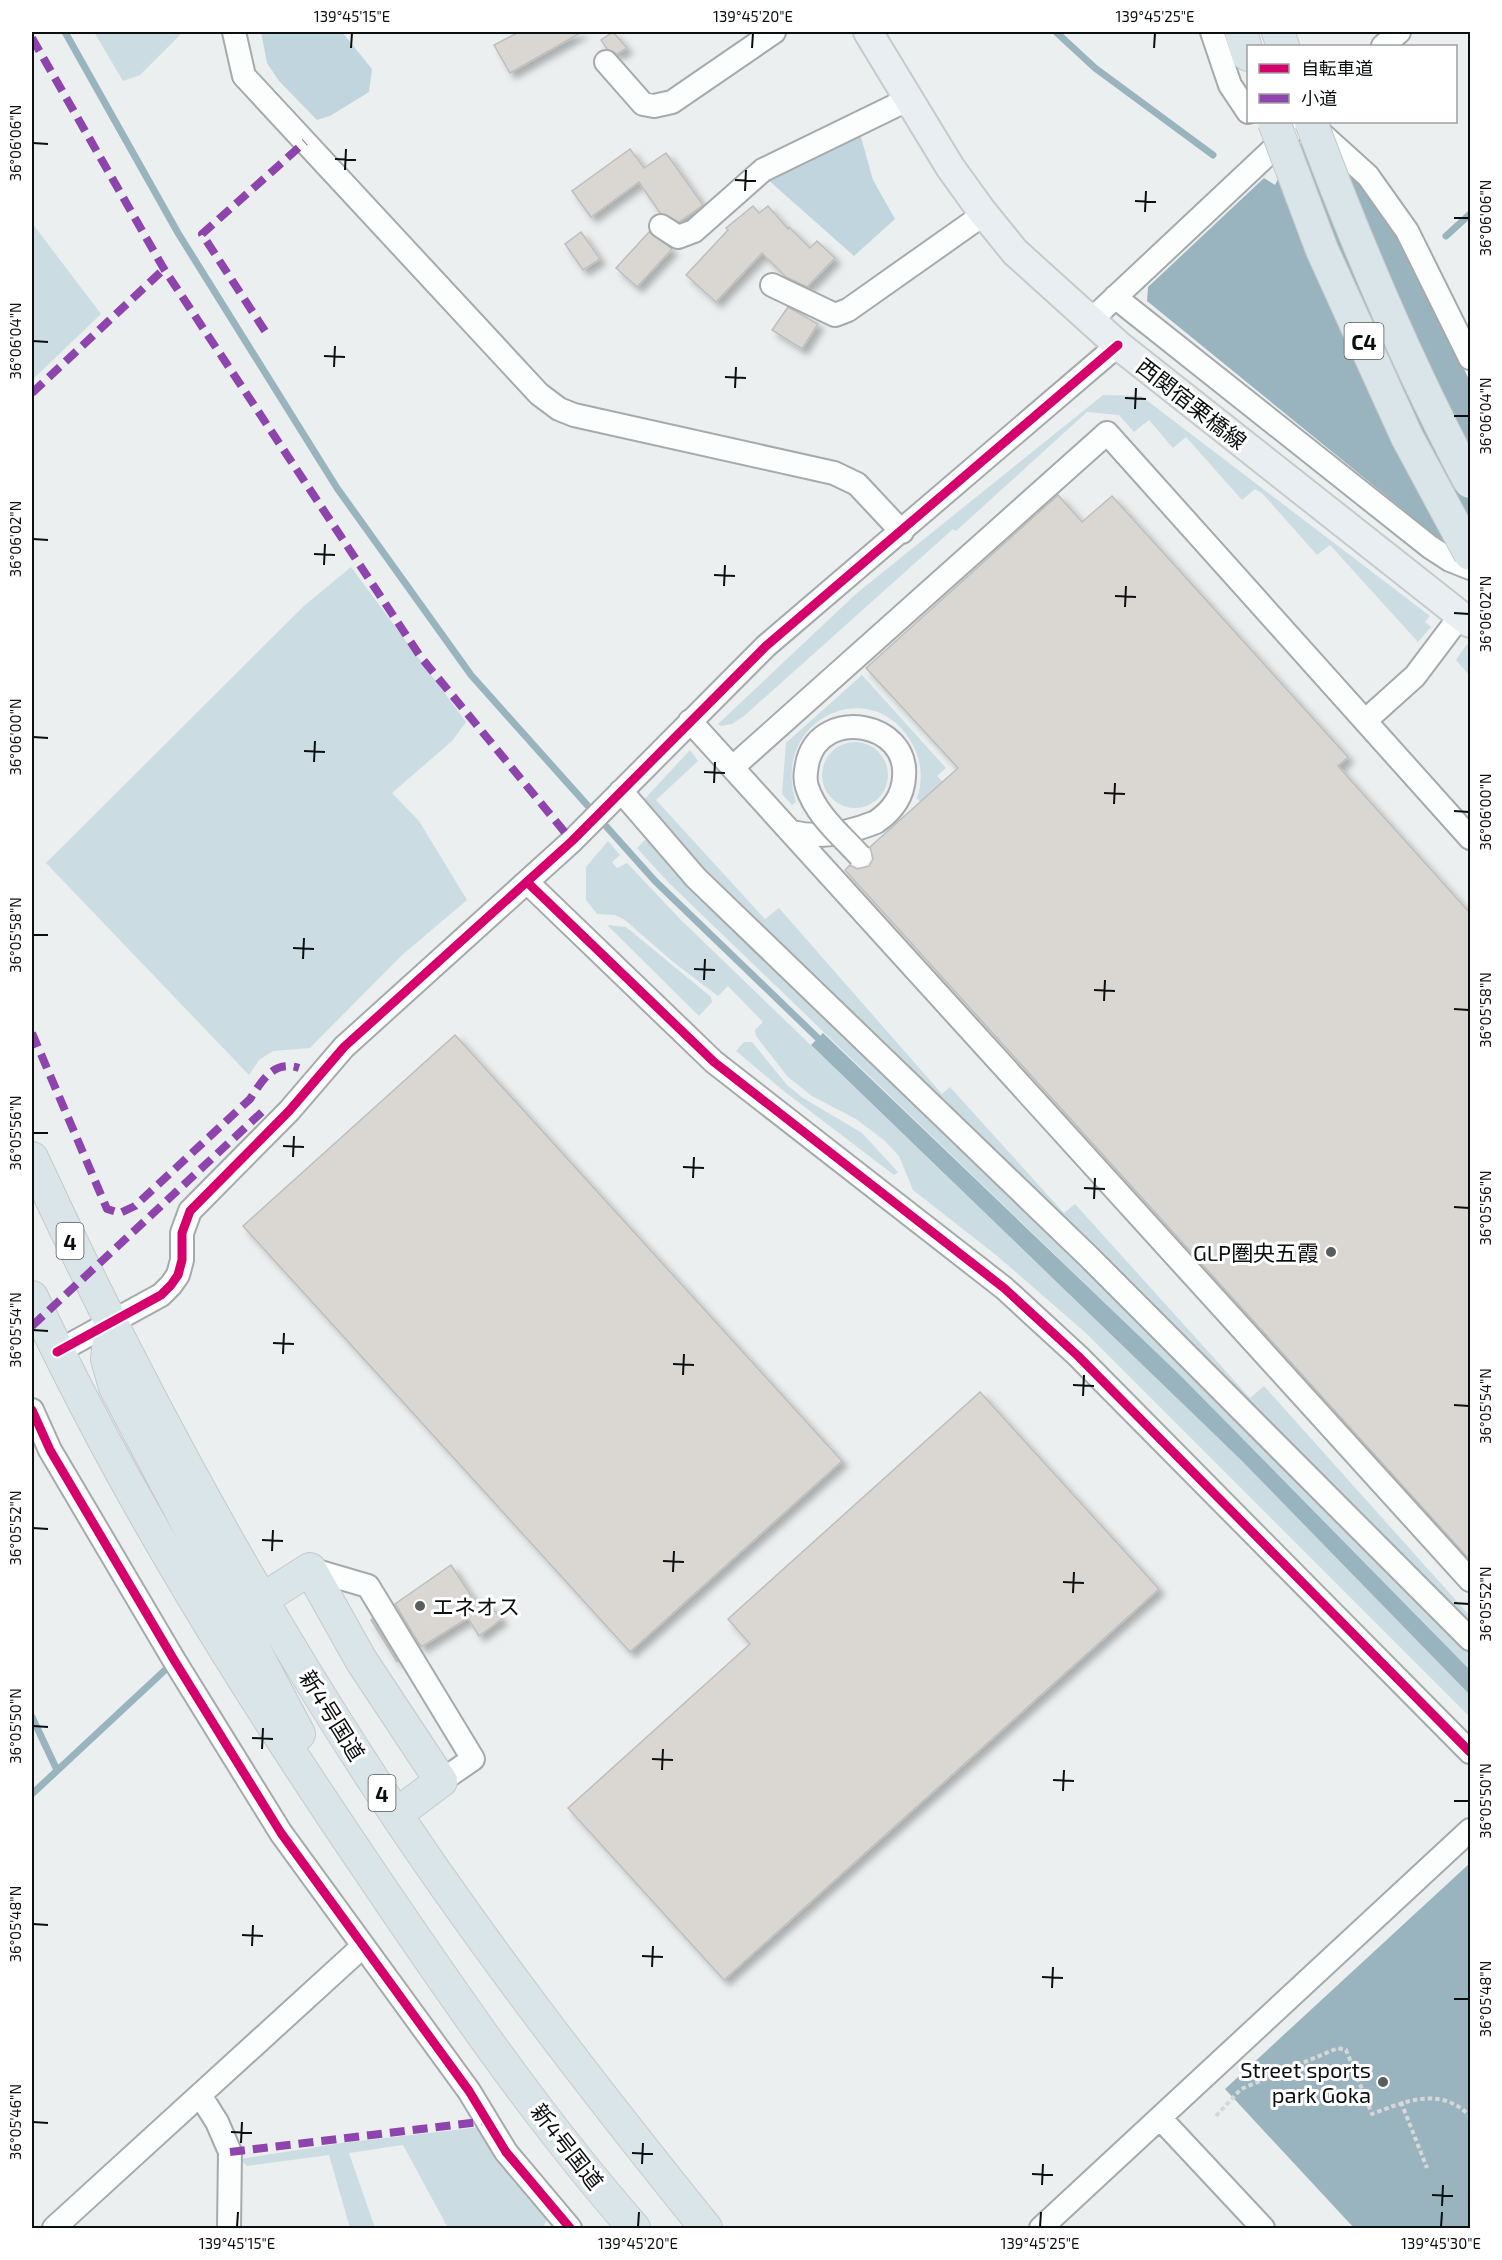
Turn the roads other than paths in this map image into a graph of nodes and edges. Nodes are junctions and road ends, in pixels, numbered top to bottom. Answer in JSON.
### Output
{"nodes":[{"id":1,"x":234,"y":32,"type":"edge"},
{"id":2,"x":774,"y":32,"type":"edge"},
{"id":3,"x":868,"y":32,"type":"edge"},
{"id":4,"x":1212,"y":32,"type":"edge"},
{"id":5,"x":1241,"y":32,"type":"edge"},
{"id":6,"x":1399,"y":32,"type":"edge"},
{"id":7,"x":1384,"y":45,"type":"edge"},
{"id":8,"x":1247,"y":52,"type":"edge"},
{"id":9,"x":606,"y":62,"type":"dead end"},
{"id":10,"x":909,"y":99,"type":"junction"},
{"id":11,"x":1247,"y":110,"type":"edge"},
{"id":12,"x":1259,"y":123,"type":"edge"},
{"id":13,"x":1300,"y":123,"type":"edge"},
{"id":14,"x":1310,"y":123,"type":"edge"},
{"id":15,"x":1311,"y":123,"type":"edge"},
{"id":16,"x":1275,"y":133,"type":"edge"},
{"id":17,"x":984,"y":213,"type":"junction"},
{"id":18,"x":661,"y":226,"type":"dead end"},
{"id":19,"x":772,"y":285,"type":"dead end"},
{"id":20,"x":1115,"y":297,"type":"junction"},
{"id":21,"x":1090,"y":321,"type":"junction"},
{"id":22,"x":1118,"y":345,"type":"junction"},
{"id":23,"x":1470,"y":358,"type":"edge"},
{"id":24,"x":1470,"y":482,"type":"edge"},
{"id":25,"x":902,"y":532,"type":"junction"},
{"id":26,"x":1470,"y":554,"type":"edge"},
{"id":27,"x":1470,"y":568,"type":"edge"},
{"id":28,"x":1466,"y":619,"type":"edge"},
{"id":29,"x":690,"y":721,"type":"junction"},
{"id":30,"x":1365,"y":721,"type":"junction"},
{"id":31,"x":733,"y":767,"type":"junction"},
{"id":32,"x":621,"y":791,"type":"junction"},
{"id":33,"x":792,"y":832,"type":"junction"},
{"id":34,"x":1470,"y":838,"type":"edge"},
{"id":35,"x":860,"y":856,"type":"dead end"},
{"id":36,"x":527,"y":882,"type":"junction"},
{"id":37,"x":32,"y":1158,"type":"edge"},
{"id":38,"x":32,"y":1297,"type":"edge"},
{"id":39,"x":111,"y":1323,"type":"junction"},
{"id":40,"x":57,"y":1352,"type":"junction"},
{"id":41,"x":32,"y":1410,"type":"edge"},
{"id":42,"x":310,"y":1569,"type":"junction"},
{"id":43,"x":1470,"y":1580,"type":"edge"},
{"id":44,"x":263,"y":1599,"type":"junction"},
{"id":45,"x":1470,"y":1639,"type":"edge"},
{"id":46,"x":1470,"y":1752,"type":"edge"},
{"id":47,"x":441,"y":1781,"type":"junction"},
{"id":48,"x":397,"y":1814,"type":"junction"},
{"id":49,"x":1470,"y":1830,"type":"edge"},
{"id":50,"x":352,"y":1846,"type":"junction"},
{"id":51,"x":362,"y":1947,"type":"junction"},
{"id":52,"x":200,"y":2095,"type":"junction"},
{"id":53,"x":1160,"y":2118,"type":"junction"},
{"id":54,"x":703,"y":2223,"type":"edge"},
{"id":55,"x":54,"y":2229,"type":"edge"},
{"id":56,"x":229,"y":2229,"type":"edge"},
{"id":57,"x":570,"y":2229,"type":"edge"},
{"id":58,"x":634,"y":2229,"type":"edge"},
{"id":59,"x":1041,"y":2229,"type":"edge"},
{"id":60,"x":1263,"y":2229,"type":"edge"}],
"edges":[{"from":1,"to":25,"type":"street"},
{"from":2,"to":9,"type":"street"},
{"from":3,"to":10,"type":"main road","name":"西関宿栗橋線"},
{"from":4,"to":11,"type":"street"},
{"from":5,"to":8,"type":"highway"},
{"from":6,"to":7,"type":"street"},
{"from":10,"to":17,"type":"main road","name":"西関宿栗橋線"},
{"from":10,"to":18,"type":"street"},
{"from":12,"to":16,"type":"street"},
{"from":13,"to":16,"type":"street"},
{"from":14,"to":24,"type":"highway","number":"C4","bridge":true},
{"from":15,"to":23,"type":"street"},
{"from":16,"to":20,"type":"street"},
{"from":16,"to":26,"type":"highway","number":"C4","bridge":true},
{"from":17,"to":19,"type":"street"},
{"from":17,"to":21,"type":"main road","name":"西関宿栗橋線"},
{"from":20,"to":21,"type":"street"},
{"from":20,"to":27,"type":"street"},
{"from":21,"to":22,"type":"main road","name":"西関宿栗橋線"},
{"from":22,"to":25,"type":"street"},
{"from":22,"to":28,"type":"main road","name":"西関宿栗橋線"},
{"from":25,"to":29,"type":"street"},
{"from":28,"to":30,"type":"street"},
{"from":29,"to":31,"type":"street"},
{"from":29,"to":32,"type":"street"},
{"from":30,"to":31,"type":"street"},
{"from":30,"to":34,"type":"street"},
{"from":31,"to":33,"type":"street"},
{"from":32,"to":36,"type":"street"},
{"from":32,"to":45,"type":"street"},
{"from":33,"to":35,"type":"street","bridge":true},
{"from":33,"to":43,"type":"street"},
{"from":36,"to":39,"type":"street"},
{"from":36,"to":46,"type":"street"},
{"from":37,"to":39,"type":"highway","name":"新4号国道","number":"4"},
{"from":38,"to":40,"type":"highway","name":"新4号国道","number":"4"},
{"from":39,"to":40,"type":"street"},
{"from":39,"to":44,"type":"highway","name":"新4号国道","number":"4"},
{"from":39,"to":50,"type":"highway"},
{"from":40,"to":50,"type":"highway","name":"新4号国道","number":"4"},
{"from":41,"to":51,"type":"street"},
{"from":42,"to":44,"type":"highway"},
{"from":42,"to":47,"type":"highway"},
{"from":42,"to":47,"type":"street"},
{"from":44,"to":48,"type":"highway","name":"新4号国道","number":"4"},
{"from":47,"to":48,"type":"highway"},
{"from":48,"to":54,"type":"highway","name":"新4号国道","number":"4"},
{"from":49,"to":53,"type":"street"},
{"from":50,"to":58,"type":"highway","name":"新4号国道","number":"4"},
{"from":51,"to":52,"type":"street"},
{"from":51,"to":57,"type":"street"},
{"from":52,"to":55,"type":"street"},
{"from":52,"to":56,"type":"street"},
{"from":53,"to":59,"type":"street"},
{"from":53,"to":60,"type":"street"}]}
